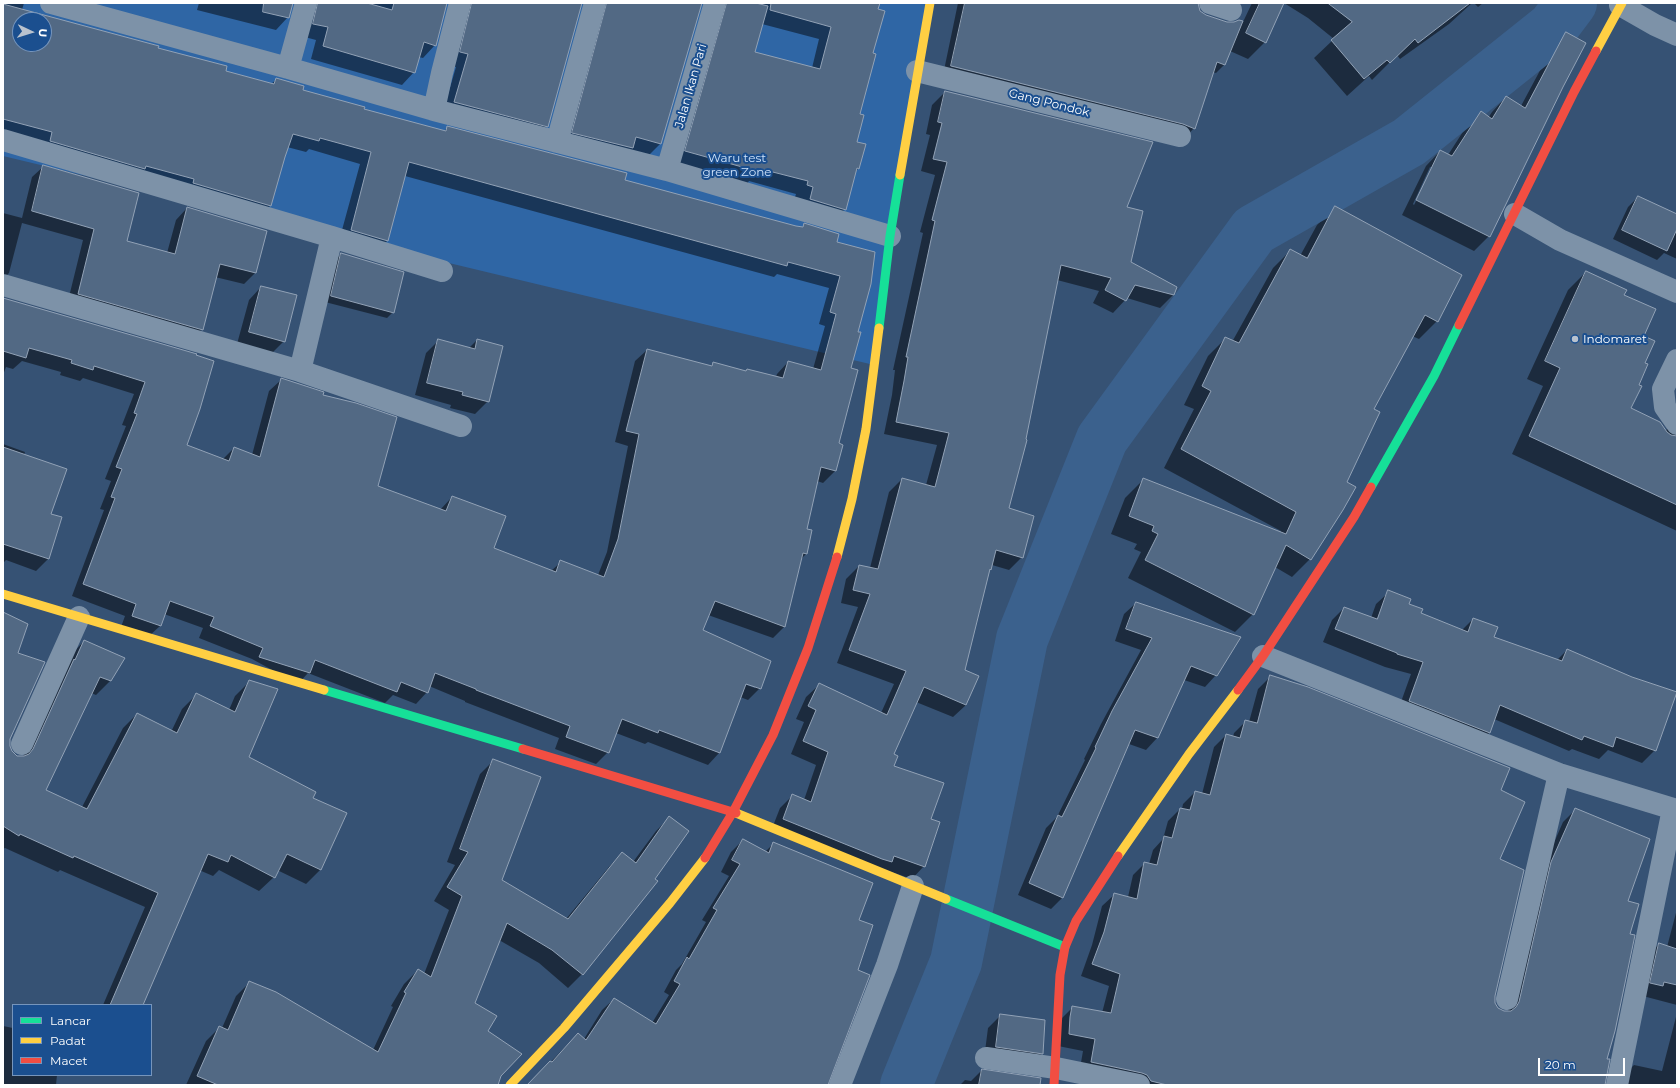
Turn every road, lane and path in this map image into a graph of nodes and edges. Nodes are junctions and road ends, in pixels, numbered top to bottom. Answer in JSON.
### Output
{"nodes":[{"id":1,"x":51,"y":3,"type":"edge"},
{"id":2,"x":306,"y":3,"type":"edge"},
{"id":3,"x":460,"y":3,"type":"edge"},
{"id":4,"x":595,"y":3,"type":"edge"},
{"id":5,"x":715,"y":3,"type":"edge"},
{"id":6,"x":930,"y":3,"type":"edge"},
{"id":7,"x":1210,"y":3,"type":"edge"},
{"id":8,"x":1625,"y":7,"type":"edge"},
{"id":9,"x":1231,"y":10,"type":"dead end"},
{"id":10,"x":1677,"y":35,"type":"edge"},
{"id":11,"x":288,"y":68,"type":"junction"},
{"id":12,"x":917,"y":71,"type":"junction"},
{"id":13,"x":434,"y":110,"type":"junction"},
{"id":14,"x":1180,"y":136,"type":"dead end"},
{"id":15,"x":3,"y":140,"type":"edge"},
{"id":16,"x":557,"y":142,"type":"junction"},
{"id":17,"x":667,"y":170,"type":"junction"},
{"id":18,"x":1520,"y":217,"type":"junction"},
{"id":19,"x":890,"y":236,"type":"junction"},
{"id":20,"x":332,"y":237,"type":"junction"},
{"id":21,"x":442,"y":271,"type":"dead end"},
{"id":22,"x":3,"y":285,"type":"edge"},
{"id":23,"x":1677,"y":292,"type":"edge"},
{"id":24,"x":1677,"y":360,"type":"edge"},
{"id":25,"x":300,"y":371,"type":"junction"},
{"id":26,"x":1677,"y":424,"type":"edge"},
{"id":27,"x":461,"y":426,"type":"dead end"},
{"id":28,"x":3,"y":594,"type":"edge"},
{"id":29,"x":79,"y":617,"type":"junction"},
{"id":30,"x":1263,"y":656,"type":"junction"},
{"id":31,"x":22,"y":744,"type":"dead end"},
{"id":32,"x":1559,"y":774,"type":"junction"},
{"id":33,"x":1675,"y":810,"type":"edge"},
{"id":34,"x":732,"y":812,"type":"junction"},
{"id":35,"x":913,"y":886,"type":"junction"},
{"id":36,"x":1065,"y":947,"type":"junction"},
{"id":37,"x":1507,"y":999,"type":"dead end"},
{"id":38,"x":986,"y":1058,"type":"dead end"},
{"id":39,"x":1055,"y":1076,"type":"edge"},
{"id":40,"x":510,"y":1085,"type":"edge"},
{"id":41,"x":840,"y":1085,"type":"edge"},
{"id":42,"x":1139,"y":1085,"type":"edge"},
{"id":43,"x":1617,"y":1085,"type":"edge"}],
"edges":[{"from":1,"to":11,"type":"street"},
{"from":2,"to":11,"type":"street"},
{"from":3,"to":13,"type":"street"},
{"from":4,"to":16,"type":"street"},
{"from":5,"to":17,"type":"street","name":"Jalan Ikan Pari"},
{"from":6,"to":12,"type":"street"},
{"from":7,"to":9,"type":"street"},
{"from":8,"to":10,"type":"street"},
{"from":8,"to":18,"type":"street"},
{"from":11,"to":13,"type":"street"},
{"from":12,"to":14,"type":"street","name":"Gang Pondok"},
{"from":12,"to":19,"type":"street"},
{"from":13,"to":16,"type":"street"},
{"from":15,"to":20,"type":"street"},
{"from":16,"to":17,"type":"street"},
{"from":17,"to":19,"type":"street"},
{"from":18,"to":23,"type":"street"},
{"from":18,"to":30,"type":"street"},
{"from":19,"to":34,"type":"street"},
{"from":20,"to":21,"type":"street"},
{"from":20,"to":25,"type":"street"},
{"from":22,"to":25,"type":"street"},
{"from":24,"to":26,"type":"street"},
{"from":25,"to":27,"type":"street"},
{"from":28,"to":29,"type":"street"},
{"from":29,"to":31,"type":"street"},
{"from":29,"to":34,"type":"street"},
{"from":30,"to":32,"type":"street"},
{"from":30,"to":36,"type":"street"},
{"from":32,"to":33,"type":"street"},
{"from":32,"to":37,"type":"street"},
{"from":33,"to":43,"type":"street"},
{"from":34,"to":35,"type":"street"},
{"from":34,"to":40,"type":"street"},
{"from":35,"to":36,"type":"street"},
{"from":35,"to":41,"type":"street"},
{"from":36,"to":39,"type":"street"},
{"from":38,"to":39,"type":"street"},
{"from":39,"to":42,"type":"street"}]}
